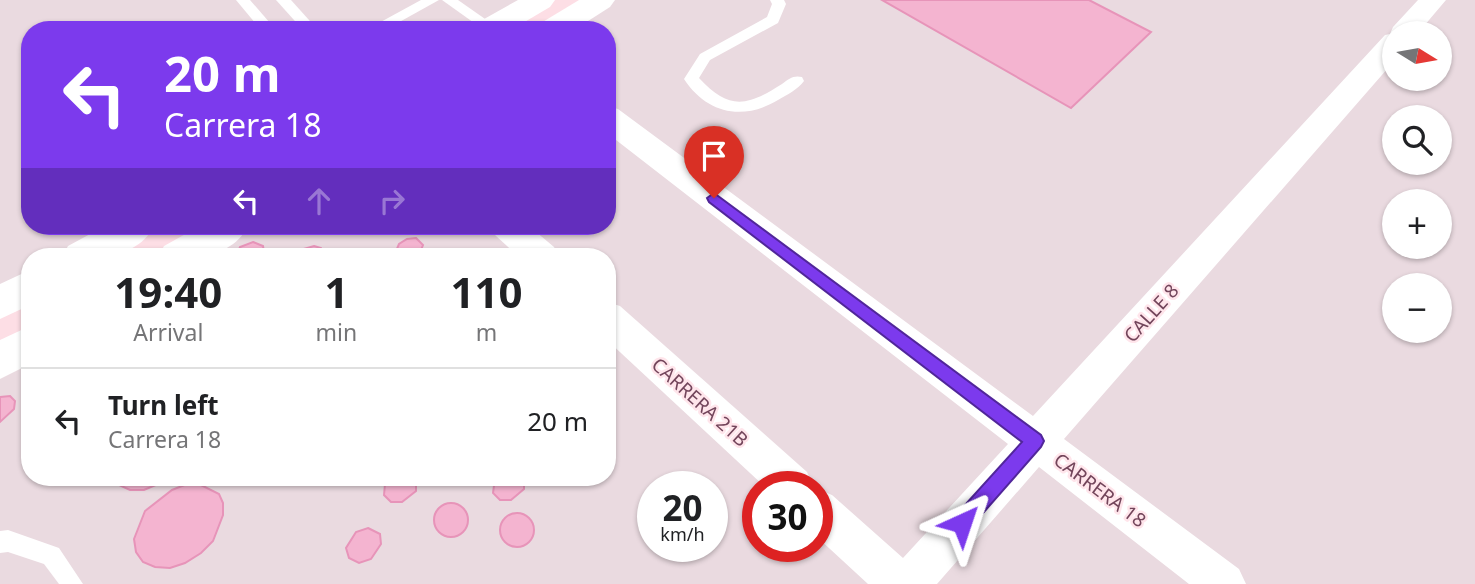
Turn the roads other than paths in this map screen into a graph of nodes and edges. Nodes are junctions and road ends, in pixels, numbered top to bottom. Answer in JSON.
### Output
{"nodes":[{"id":1,"x":243,"y":0,"type":"edge"},
{"id":2,"x":283,"y":0,"type":"edge"},
{"id":3,"x":432,"y":0,"type":"edge"},
{"id":4,"x":449,"y":0,"type":"edge"},
{"id":5,"x":540,"y":0,"type":"edge"},
{"id":6,"x":600,"y":0,"type":"edge"},
{"id":7,"x":777,"y":0,"type":"edge"},
{"id":8,"x":1433,"y":0,"type":"edge"},
{"id":9,"x":261,"y":21,"type":"edge"},
{"id":10,"x":303,"y":21,"type":"edge"},
{"id":11,"x":391,"y":21,"type":"edge"},
{"id":12,"x":479,"y":21,"type":"edge"},
{"id":13,"x":505,"y":21,"type":"edge"},
{"id":14,"x":566,"y":21,"type":"edge"},
{"id":15,"x":1414,"y":21,"type":"edge"},
{"id":16,"x":1382,"y":56,"type":"edge"},
{"id":17,"x":797,"y":81,"type":"dead end"},
{"id":18,"x":616,"y":124,"type":"edge"},
{"id":19,"x":120,"y":235,"type":"edge"},
{"id":20,"x":215,"y":235,"type":"edge"},
{"id":21,"x":517,"y":235,"type":"edge"},
{"id":22,"x":97,"y":248,"type":"edge"},
{"id":23,"x":192,"y":248,"type":"edge"},
{"id":24,"x":532,"y":248,"type":"edge"},
{"id":25,"x":21,"y":291,"type":"edge"},
{"id":26,"x":0,"y":303,"type":"edge"},
{"id":27,"x":616,"y":325,"type":"edge"},
{"id":28,"x":21,"y":349,"type":"edge"},
{"id":29,"x":0,"y":361,"type":"edge"},
{"id":30,"x":1035,"y":441,"type":"junction"},
{"id":31,"x":776,"y":471,"type":"edge"},
{"id":32,"x":833,"y":523,"type":"edge"},
{"id":33,"x":0,"y":542,"type":"edge"},
{"id":34,"x":72,"y":584,"type":"edge"},
{"id":35,"x":900,"y":584,"type":"edge"},
{"id":36,"x":908,"y":584,"type":"edge"},
{"id":37,"x":1224,"y":584,"type":"edge"}],
"edges":[{"from":1,"to":9,"type":"lane"},
{"from":2,"to":10,"type":"lane"},
{"from":3,"to":11,"type":"lane"},
{"from":4,"to":12,"type":"lane"},
{"from":5,"to":13,"type":"main road"},
{"from":6,"to":14,"type":"main road"},
{"from":7,"to":17,"type":"lane"},
{"from":8,"to":15,"type":"street"},
{"from":16,"to":30,"type":"street","name":"CALLE 8"},
{"from":18,"to":30,"type":"street","name":"CARRERA 18"},
{"from":19,"to":22,"type":"main road"},
{"from":20,"to":23,"type":"main road"},
{"from":21,"to":24,"type":"street"},
{"from":25,"to":26,"type":"main road"},
{"from":27,"to":31,"type":"street","name":"CARRERA 21B"},
{"from":28,"to":29,"type":"main road"},
{"from":30,"to":36,"type":"street","name":"CALLE 8"},
{"from":30,"to":37,"type":"street","name":"CARRERA 18"},
{"from":32,"to":35,"type":"street"},
{"from":33,"to":34,"type":"lane"}]}
